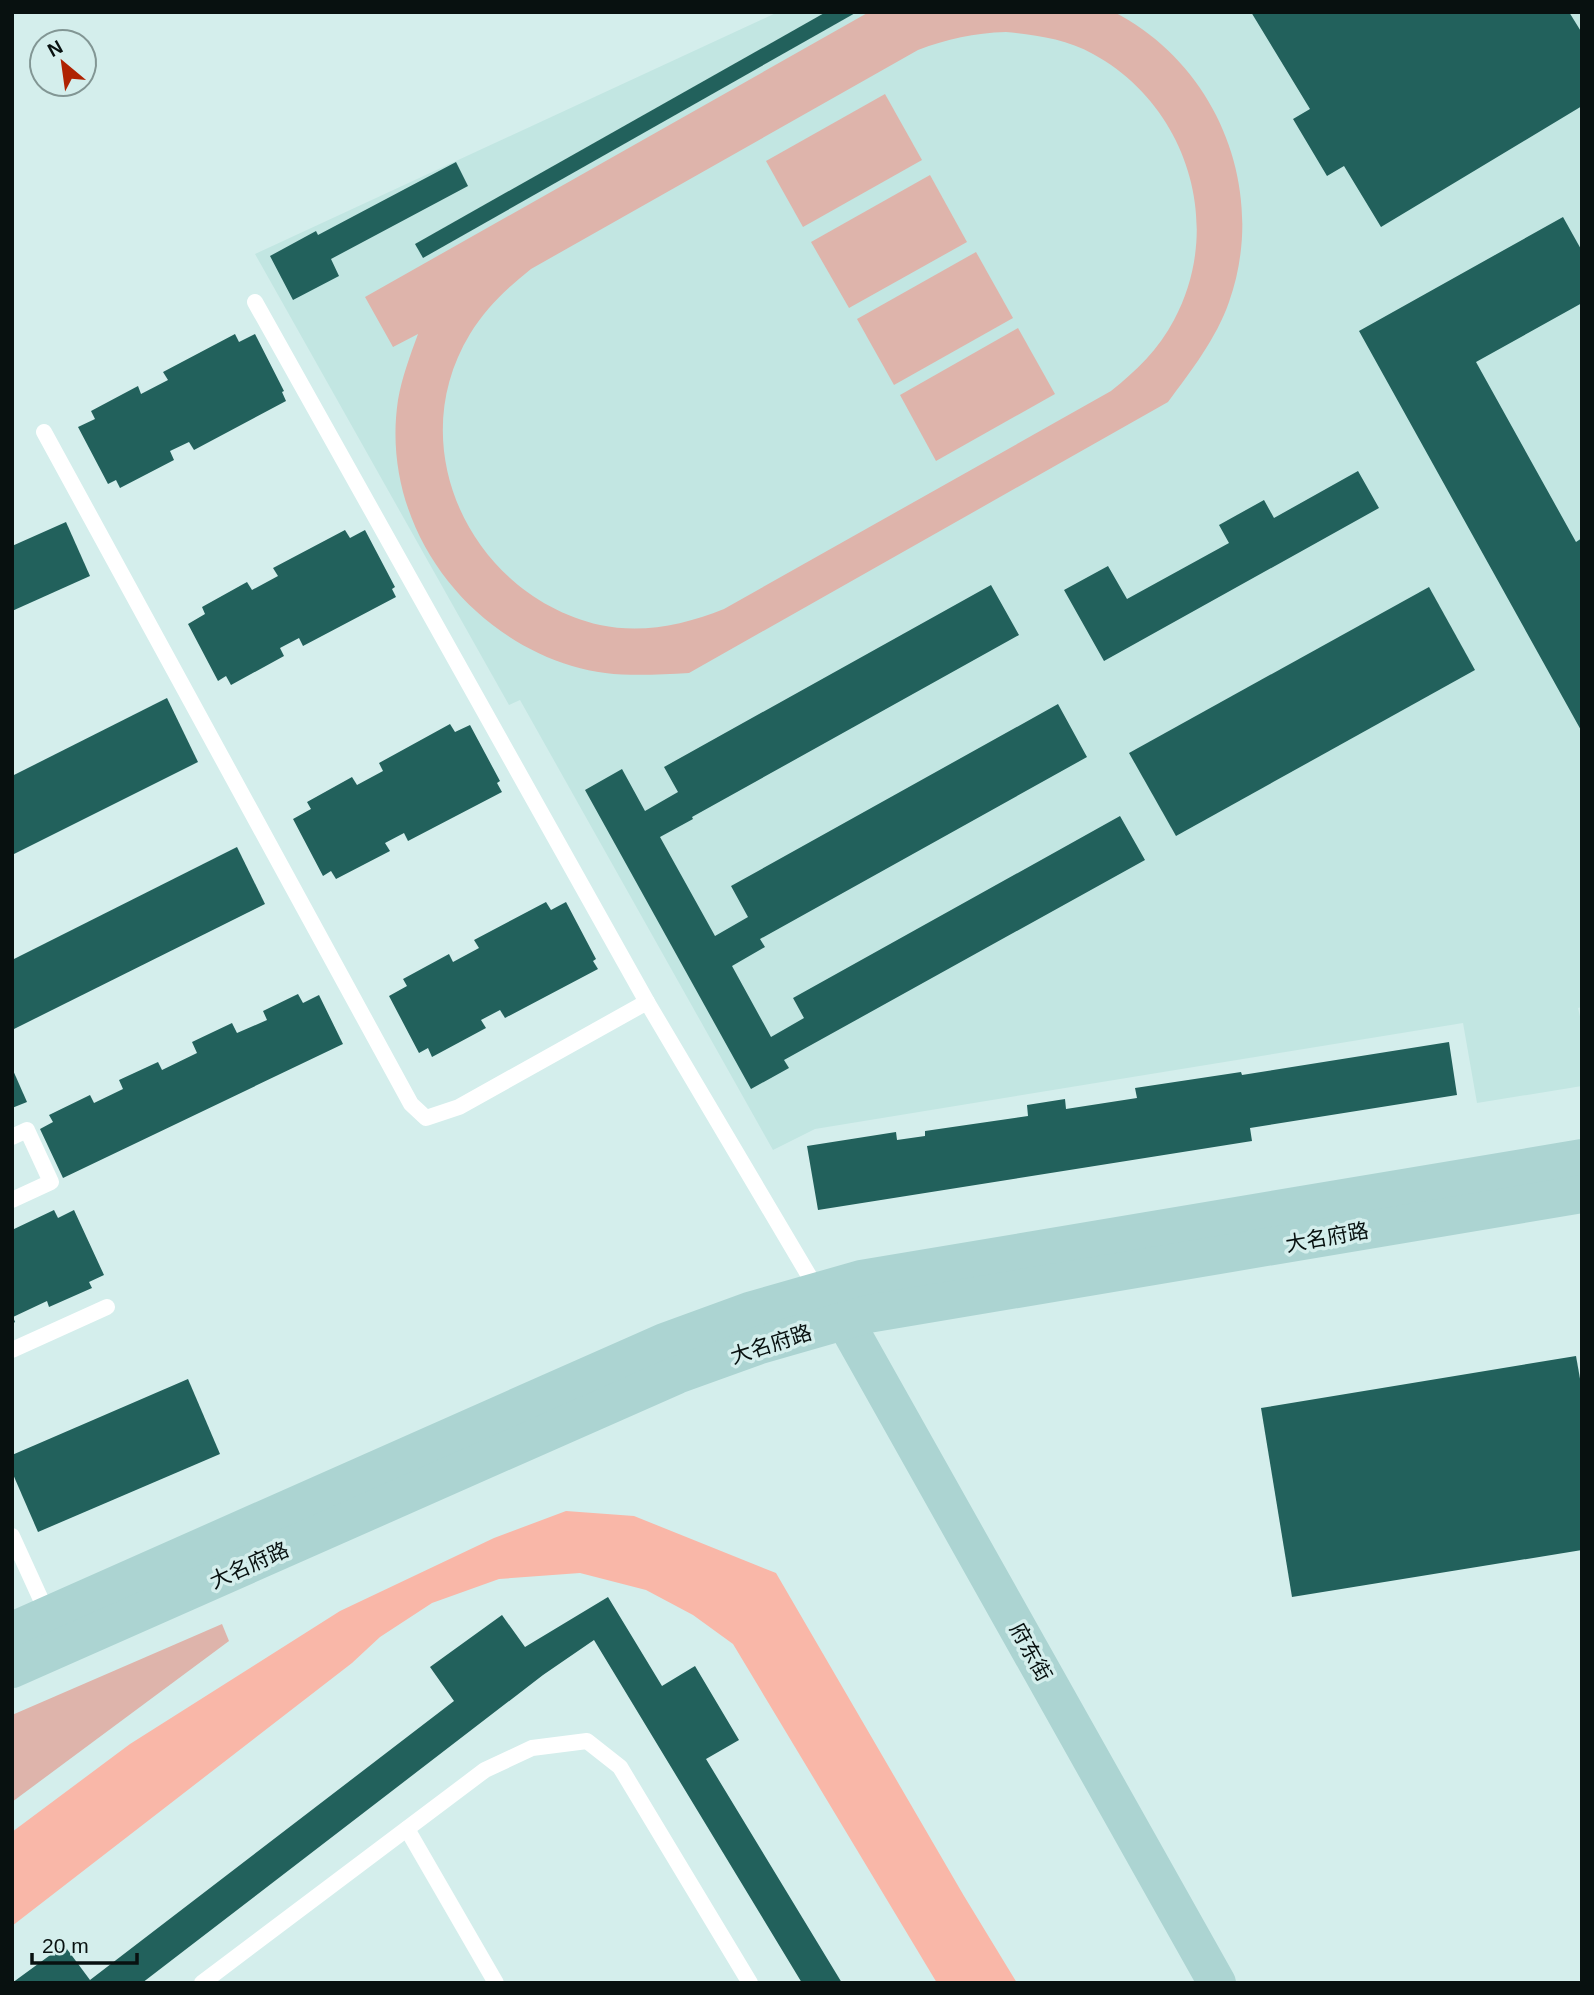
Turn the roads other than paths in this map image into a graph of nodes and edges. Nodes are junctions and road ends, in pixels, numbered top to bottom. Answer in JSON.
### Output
{"nodes":[{"id":1,"x":255,"y":302,"type":"dead end"},
{"id":2,"x":44,"y":432,"type":"dead end"},
{"id":3,"x":647,"y":1002,"type":"junction"},
{"id":4,"x":12,"y":1137,"type":"edge"},
{"id":5,"x":1582,"y":1158,"type":"edge"},
{"id":6,"x":1582,"y":1194,"type":"edge"},
{"id":7,"x":12,"y":1200,"type":"edge"},
{"id":8,"x":818,"y":1291,"type":"junction"},
{"id":9,"x":107,"y":1307,"type":"dead end"},
{"id":10,"x":845,"y":1321,"type":"junction"},
{"id":11,"x":12,"y":1350,"type":"edge"},
{"id":12,"x":12,"y":1536,"type":"edge"},
{"id":13,"x":48,"y":1615,"type":"junction"},
{"id":14,"x":12,"y":1631,"type":"edge"},
{"id":15,"x":12,"y":1670,"type":"edge"},
{"id":16,"x":407,"y":1829,"type":"junction"},
{"id":17,"x":202,"y":1983,"type":"edge"},
{"id":18,"x":496,"y":1983,"type":"edge"},
{"id":19,"x":750,"y":1983,"type":"edge"},
{"id":20,"x":1217,"y":1983,"type":"edge"}],
"edges":[{"from":1,"to":3,"type":"lane"},
{"from":2,"to":3,"type":"lane"},
{"from":3,"to":8,"type":"lane"},
{"from":4,"to":7,"type":"lane"},
{"from":5,"to":8,"type":"street","name":"大名府路"},
{"from":6,"to":10,"type":"street","name":"大名府路"},
{"from":8,"to":13,"type":"street","name":"大名府路"},
{"from":9,"to":11,"type":"lane"},
{"from":10,"to":15,"type":"street","name":"大名府路"},
{"from":10,"to":20,"type":"street","name":"府东街"},
{"from":12,"to":13,"type":"lane"},
{"from":13,"to":14,"type":"street","name":"大名府路"},
{"from":16,"to":17,"type":"lane"},
{"from":16,"to":18,"type":"lane"},
{"from":16,"to":19,"type":"lane"}]}
